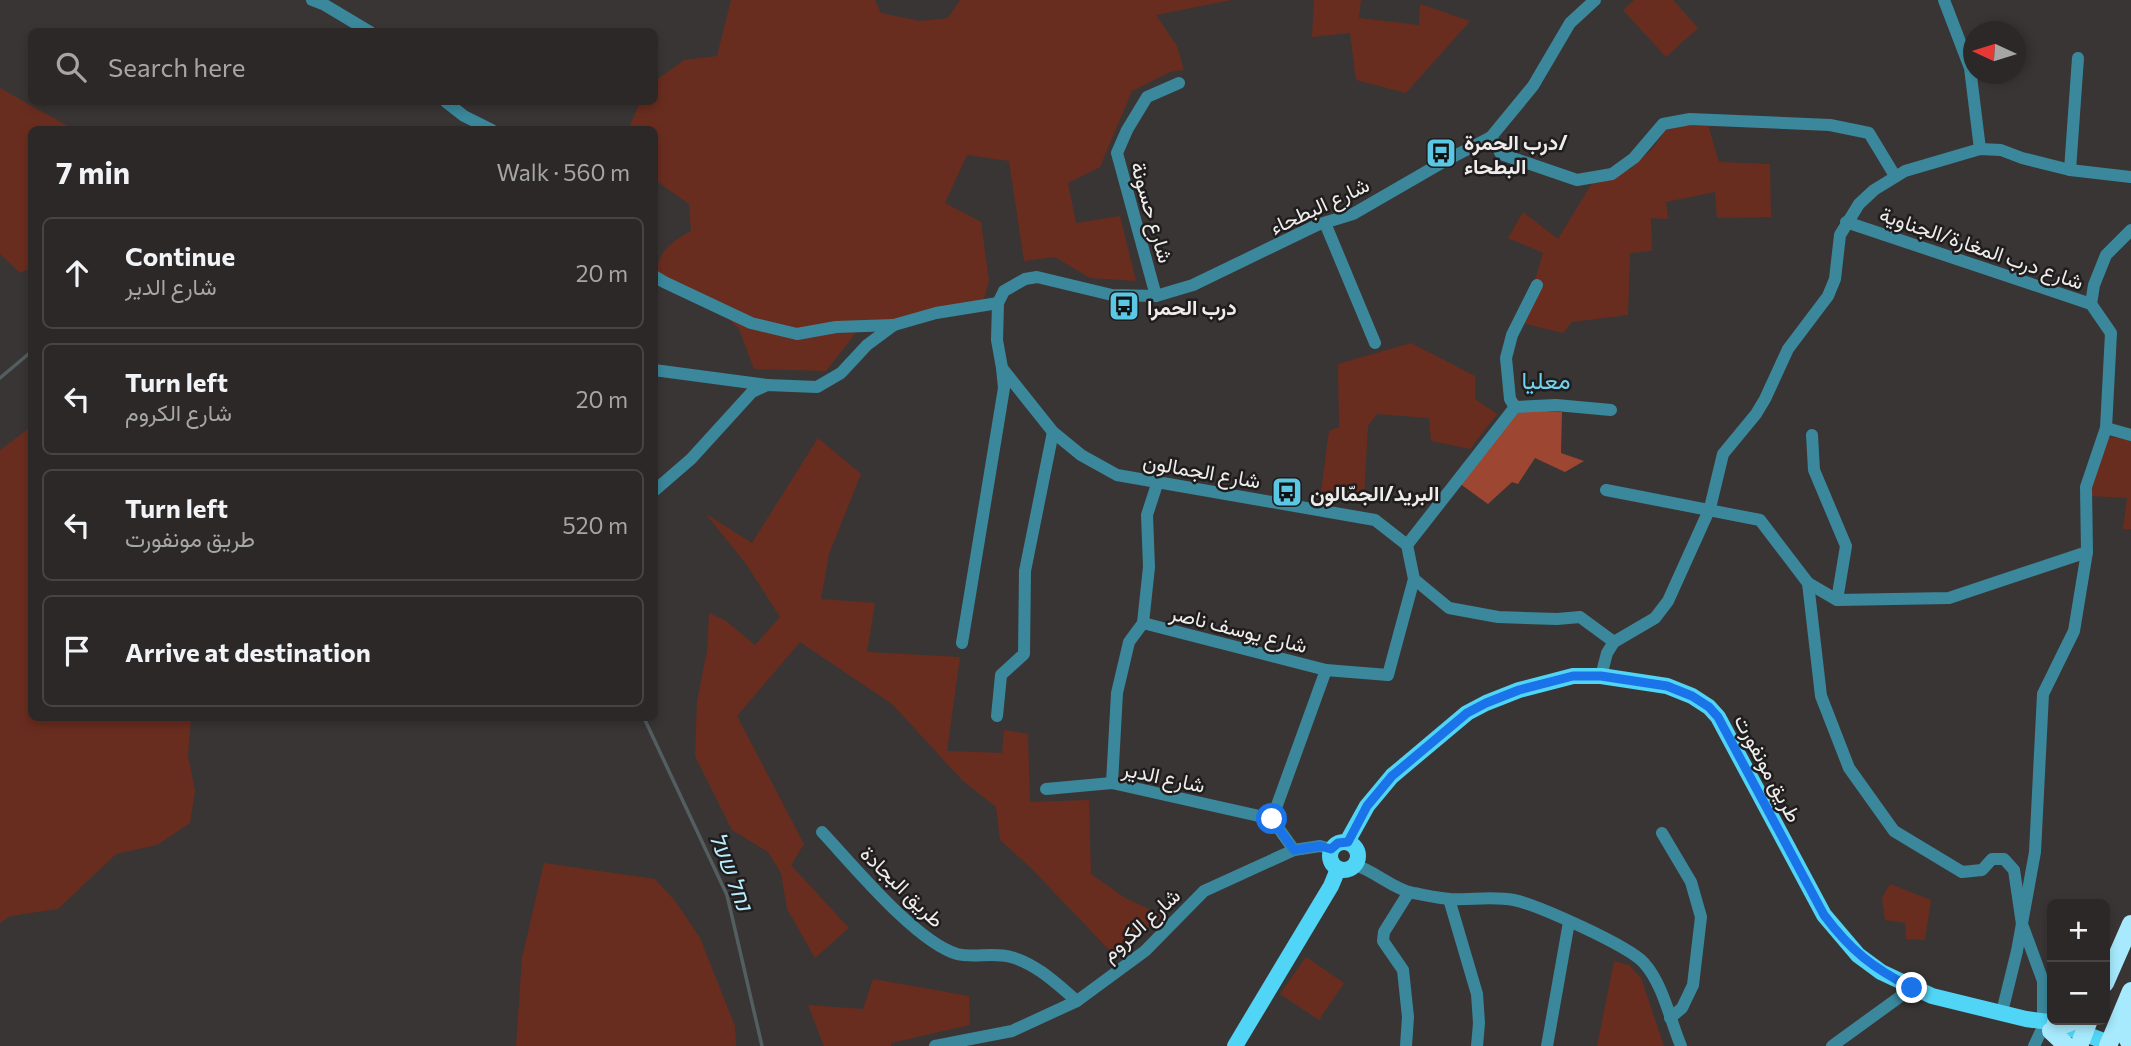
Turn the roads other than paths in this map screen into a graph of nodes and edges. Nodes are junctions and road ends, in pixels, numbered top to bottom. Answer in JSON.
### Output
{"nodes":[{"id":1,"x":312,"y":0,"type":"edge"},
{"id":2,"x":1595,"y":0,"type":"edge"},
{"id":3,"x":1944,"y":0,"type":"edge"},
{"id":4,"x":363,"y":28,"type":"edge"},
{"id":5,"x":2078,"y":58,"type":"dead end"},
{"id":6,"x":1179,"y":83,"type":"dead end"},
{"id":7,"x":450,"y":105,"type":"edge"},
{"id":8,"x":484,"y":126,"type":"edge"},
{"id":9,"x":1491,"y":137,"type":"junction"},
{"id":10,"x":1980,"y":149,"type":"junction"},
{"id":11,"x":2070,"y":170,"type":"junction"},
{"id":12,"x":1895,"y":176,"type":"junction"},
{"id":13,"x":2131,"y":177,"type":"edge"},
{"id":14,"x":1846,"y":222,"type":"junction"},
{"id":15,"x":1325,"y":223,"type":"junction"},
{"id":16,"x":2131,"y":230,"type":"edge"},
{"id":17,"x":658,"y":278,"type":"edge"},
{"id":18,"x":1537,"y":285,"type":"dead end"},
{"id":19,"x":1156,"y":296,"type":"junction"},
{"id":20,"x":998,"y":303,"type":"junction"},
{"id":21,"x":2091,"y":304,"type":"junction"},
{"id":22,"x":894,"y":325,"type":"junction"},
{"id":23,"x":1375,"y":344,"type":"dead end"},
{"id":24,"x":1003,"y":368,"type":"junction"},
{"id":25,"x":658,"y":371,"type":"edge"},
{"id":26,"x":767,"y":385,"type":"junction"},
{"id":27,"x":1515,"y":407,"type":"junction"},
{"id":28,"x":1611,"y":410,"type":"dead end"},
{"id":29,"x":2106,"y":428,"type":"junction"},
{"id":30,"x":1053,"y":432,"type":"junction"},
{"id":31,"x":1812,"y":435,"type":"dead end"},
{"id":32,"x":2131,"y":435,"type":"edge"},
{"id":33,"x":1158,"y":481,"type":"junction"},
{"id":34,"x":658,"y":488,"type":"edge"},
{"id":35,"x":1606,"y":490,"type":"dead end"},
{"id":36,"x":1710,"y":508,"type":"junction"},
{"id":37,"x":1407,"y":545,"type":"junction"},
{"id":38,"x":2087,"y":552,"type":"junction"},
{"id":39,"x":1414,"y":579,"type":"junction"},
{"id":40,"x":1808,"y":583,"type":"junction"},
{"id":41,"x":1838,"y":600,"type":"junction"},
{"id":42,"x":1143,"y":623,"type":"junction"},
{"id":43,"x":1614,"y":642,"type":"junction"},
{"id":44,"x":962,"y":643,"type":"dead end"},
{"id":45,"x":1326,"y":670,"type":"junction"},
{"id":46,"x":1601,"y":676,"type":"junction"},
{"id":47,"x":997,"y":716,"type":"dead end"},
{"id":48,"x":1112,"y":783,"type":"junction"},
{"id":49,"x":1046,"y":789,"type":"dead end"},
{"id":50,"x":1272,"y":819,"type":"junction"},
{"id":51,"x":822,"y":832,"type":"dead end"},
{"id":52,"x":1662,"y":833,"type":"dead end"},
{"id":53,"x":1348,"y":842,"type":"junction"},
{"id":54,"x":1331,"y":849,"type":"junction"},
{"id":55,"x":1294,"y":850,"type":"junction"},
{"id":56,"x":1355,"y":865,"type":"junction"},
{"id":57,"x":1338,"y":869,"type":"junction"},
{"id":58,"x":1409,"y":892,"type":"junction"},
{"id":59,"x":1449,"y":899,"type":"junction"},
{"id":60,"x":1569,"y":922,"type":"junction"},
{"id":61,"x":2131,"y":924,"type":"edge"},
{"id":62,"x":2022,"y":925,"type":"junction"},
{"id":63,"x":2110,"y":972,"type":"edge"},
{"id":64,"x":1912,"y":988,"type":"junction"},
{"id":65,"x":2131,"y":990,"type":"edge"},
{"id":66,"x":1077,"y":1001,"type":"junction"},
{"id":67,"x":2124,"y":1008,"type":"junction"},
{"id":68,"x":2002,"y":1013,"type":"junction"},
{"id":69,"x":1670,"y":1018,"type":"junction"},
{"id":70,"x":2048,"y":1026,"type":"junction"},
{"id":71,"x":2080,"y":1036,"type":"edge"},
{"id":72,"x":2109,"y":1044,"type":"edge"},
{"id":73,"x":2131,"y":1045,"type":"edge"},
{"id":74,"x":935,"y":1046,"type":"edge"},
{"id":75,"x":1235,"y":1046,"type":"edge"},
{"id":76,"x":1406,"y":1046,"type":"edge"},
{"id":77,"x":1477,"y":1046,"type":"edge"},
{"id":78,"x":1547,"y":1046,"type":"edge"},
{"id":79,"x":1681,"y":1046,"type":"edge"},
{"id":80,"x":1832,"y":1046,"type":"edge"},
{"id":81,"x":2034,"y":1046,"type":"edge"}],
"edges":[{"from":1,"to":4,"type":"street"},
{"from":2,"to":9,"type":"street","name":"شارع البطحاء"},
{"from":3,"to":10,"type":"street"},
{"from":5,"to":11,"type":"street"},
{"from":6,"to":19,"type":"street","name":"شارع حسونة"},
{"from":7,"to":8,"type":"street"},
{"from":9,"to":12,"type":"street"},
{"from":9,"to":15,"type":"street","name":"شارع البطحاء"},
{"from":10,"to":11,"type":"street"},
{"from":10,"to":12,"type":"street"},
{"from":11,"to":13,"type":"street"},
{"from":12,"to":14,"type":"street"},
{"from":14,"to":21,"type":"street","name":"شارع درب المغارة/الجناوية"},
{"from":14,"to":36,"type":"street"},
{"from":15,"to":19,"type":"street","name":"شارع البطحاء"},
{"from":15,"to":23,"type":"street"},
{"from":16,"to":21,"type":"street"},
{"from":17,"to":22,"type":"street"},
{"from":18,"to":27,"type":"street"},
{"from":19,"to":20,"type":"street","name":"شارع البطحاء"},
{"from":20,"to":22,"type":"street"},
{"from":20,"to":24,"type":"street","name":"شارع الجمالون"},
{"from":21,"to":29,"type":"street","name":"شارع درب المغارة/الجناوية"},
{"from":22,"to":26,"type":"street"},
{"from":24,"to":30,"type":"street","name":"شارع الجمالون"},
{"from":24,"to":44,"type":"street"},
{"from":25,"to":26,"type":"street"},
{"from":26,"to":34,"type":"street"},
{"from":27,"to":28,"type":"street"},
{"from":27,"to":37,"type":"street"},
{"from":29,"to":32,"type":"street"},
{"from":29,"to":38,"type":"street","name":"شارع درب المغارة/الجناوية"},
{"from":30,"to":33,"type":"street","name":"شارع الجمالون"},
{"from":30,"to":47,"type":"street"},
{"from":31,"to":41,"type":"street"},
{"from":33,"to":37,"type":"street","name":"شارع الجمالون"},
{"from":33,"to":42,"type":"street","name":"شارع يوسف ناصر"},
{"from":35,"to":36,"type":"street"},
{"from":36,"to":40,"type":"street"},
{"from":36,"to":43,"type":"street"},
{"from":37,"to":39,"type":"street"},
{"from":38,"to":41,"type":"street"},
{"from":38,"to":62,"type":"street","name":"شارع درب المغارة/الجناوية"},
{"from":39,"to":43,"type":"street"},
{"from":39,"to":45,"type":"street","name":"شارع يوسف ناصر"},
{"from":40,"to":41,"type":"street"},
{"from":40,"to":62,"type":"street"},
{"from":42,"to":45,"type":"street","name":"شارع يوسف ناصر"},
{"from":42,"to":48,"type":"street","name":"شارع يوسف ناصر"},
{"from":43,"to":46,"type":"street"},
{"from":45,"to":50,"type":"street"},
{"from":46,"to":53,"type":"main road","name":"طريق مونفورت"},
{"from":46,"to":64,"type":"main road","name":"طريق مونفورت"},
{"from":48,"to":49,"type":"street","name":"شارع الدير"},
{"from":48,"to":50,"type":"street","name":"شارع الدير"},
{"from":50,"to":55,"type":"street"},
{"from":51,"to":66,"type":"street","name":"طريق البجادة"},
{"from":52,"to":69,"type":"street"},
{"from":53,"to":54,"type":"main road"},
{"from":53,"to":56,"type":"main road"},
{"from":54,"to":55,"type":"street","name":"شارع الكروم"},
{"from":54,"to":57,"type":"main road"},
{"from":55,"to":66,"type":"street","name":"شارع الكروم"},
{"from":56,"to":57,"type":"main road"},
{"from":56,"to":58,"type":"street"},
{"from":57,"to":75,"type":"main road"},
{"from":58,"to":59,"type":"street"},
{"from":58,"to":76,"type":"street"},
{"from":59,"to":60,"type":"street"},
{"from":59,"to":77,"type":"street"},
{"from":60,"to":69,"type":"street"},
{"from":60,"to":78,"type":"street"},
{"from":61,"to":63,"type":"highway"},
{"from":62,"to":68,"type":"street","name":"شارع درب المغارة/الجناوية"},
{"from":62,"to":70,"type":"street"},
{"from":64,"to":68,"type":"main road","name":"طريق مونفورت"},
{"from":64,"to":80,"type":"street"},
{"from":65,"to":67,"type":"highway"},
{"from":66,"to":74,"type":"street","name":"شارع الكروم"},
{"from":67,"to":72,"type":"highway"},
{"from":67,"to":73,"type":"highway"},
{"from":68,"to":70,"type":"main road","name":"طريق مونفورت"},
{"from":69,"to":79,"type":"street"},
{"from":70,"to":71,"type":"highway"},
{"from":70,"to":81,"type":"street"},
{"from":71,"to":72,"type":"main road"}]}
